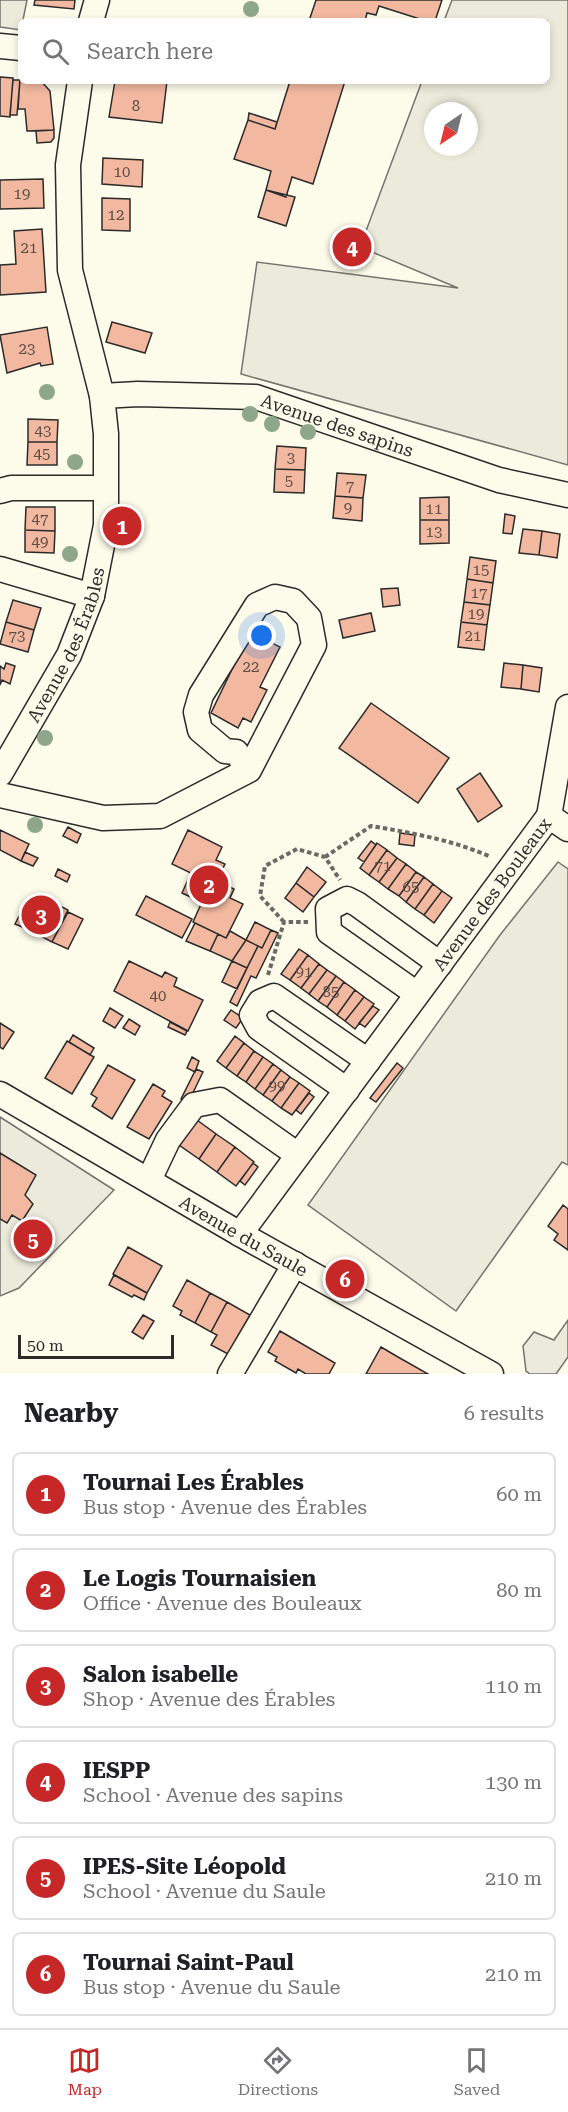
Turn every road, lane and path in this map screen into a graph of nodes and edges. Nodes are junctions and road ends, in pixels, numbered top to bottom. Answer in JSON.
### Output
{"nodes":[{"id":1,"x":97,"y":0,"type":"edge"},
{"id":2,"x":92,"y":18,"type":"edge"},
{"id":3,"x":0,"y":46,"type":"edge"},
{"id":4,"x":18,"y":48,"type":"edge"},
{"id":5,"x":80,"y":84,"type":"edge"},
{"id":6,"x":102,"y":396,"type":"junction"},
{"id":7,"x":105,"y":488,"type":"junction"},
{"id":8,"x":6,"y":489,"type":"edge"},
{"id":9,"x":568,"y":495,"type":"edge"},
{"id":10,"x":3,"y":570,"type":"edge"},
{"id":11,"x":92,"y":596,"type":"junction"},
{"id":12,"x":568,"y":707,"type":"edge"},
{"id":13,"x":249,"y":770,"type":"junction"},
{"id":14,"x":0,"y":774,"type":"edge"},
{"id":15,"x":0,"y":795,"type":"edge"},
{"id":16,"x":559,"y":822,"type":"edge"},
{"id":17,"x":325,"y":857,"type":"junction"},
{"id":18,"x":511,"y":867,"type":"junction"},
{"id":19,"x":346,"y":899,"type":"junction"},
{"id":20,"x":284,"y":922,"type":"junction"},
{"id":21,"x":329,"y":922,"type":"junction"},
{"id":22,"x":440,"y":964,"type":"junction"},
{"id":23,"x":417,"y":994,"type":"junction"},
{"id":24,"x":260,"y":1002,"type":"junction"},
{"id":25,"x":368,"y":1061,"type":"junction"},
{"id":26,"x":347,"y":1090,"type":"junction"},
{"id":27,"x":0,"y":1094,"type":"edge"},
{"id":28,"x":298,"y":1155,"type":"junction"},
{"id":29,"x":149,"y":1180,"type":"junction"},
{"id":30,"x":240,"y":1234,"type":"junction"},
{"id":31,"x":295,"y":1264,"type":"junction"},
{"id":32,"x":230,"y":1374,"type":"edge"},
{"id":33,"x":490,"y":1374,"type":"edge"}],
"edges":[{"from":1,"to":2,"type":"street"},
{"from":3,"to":4,"type":"street"},
{"from":5,"to":6,"type":"street","name":"Avenue des Érables"},
{"from":6,"to":7,"type":"street","name":"Avenue des Érables"},
{"from":6,"to":9,"type":"street","name":"Avenue des sapins"},
{"from":7,"to":8,"type":"street"},
{"from":7,"to":11,"type":"street","name":"Avenue des Érables"},
{"from":10,"to":11,"type":"street"},
{"from":11,"to":14,"type":"street","name":"Avenue des Érables"},
{"from":12,"to":16,"type":"street","name":"Avenue des Bouleaux"},
{"from":13,"to":13,"type":"street"},
{"from":13,"to":15,"type":"street"},
{"from":16,"to":18,"type":"street","name":"Avenue des Bouleaux"},
{"from":17,"to":18,"type":"path"},
{"from":17,"to":19,"type":"path"},
{"from":17,"to":20,"type":"path"},
{"from":18,"to":22,"type":"street","name":"Avenue des Bouleaux"},
{"from":19,"to":21,"type":"street"},
{"from":19,"to":22,"type":"street"},
{"from":20,"to":21,"type":"path"},
{"from":20,"to":24,"type":"path"},
{"from":21,"to":23,"type":"street"},
{"from":22,"to":23,"type":"street","name":"Avenue des Bouleaux"},
{"from":23,"to":25,"type":"street","name":"Avenue des Bouleaux"},
{"from":24,"to":25,"type":"street"},
{"from":24,"to":26,"type":"street"},
{"from":25,"to":26,"type":"street","name":"Avenue des Bouleaux"},
{"from":26,"to":28,"type":"street","name":"Avenue des Bouleaux"},
{"from":27,"to":29,"type":"street","name":"Avenue du Saule"},
{"from":28,"to":29,"type":"street"},
{"from":28,"to":30,"type":"street","name":"Avenue des Bouleaux"},
{"from":29,"to":30,"type":"street","name":"Avenue du Saule"},
{"from":30,"to":31,"type":"street","name":"Avenue du Saule"},
{"from":31,"to":32,"type":"street"},
{"from":31,"to":33,"type":"street","name":"Avenue du Saule"}]}
